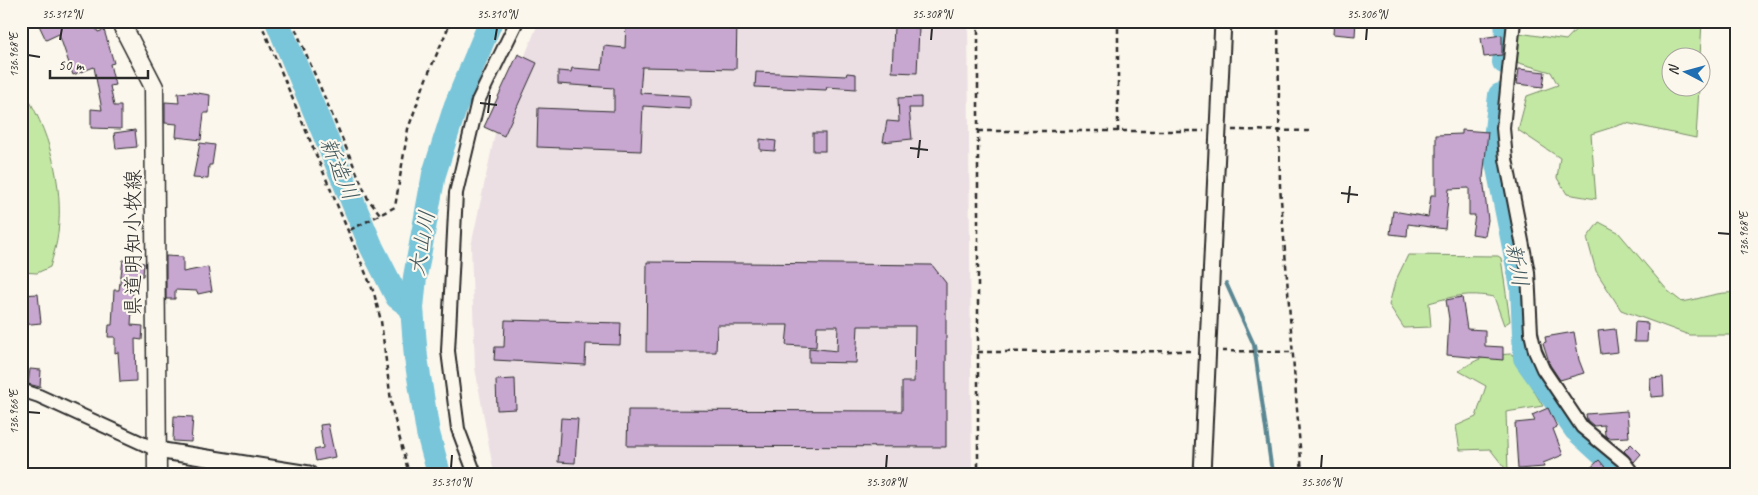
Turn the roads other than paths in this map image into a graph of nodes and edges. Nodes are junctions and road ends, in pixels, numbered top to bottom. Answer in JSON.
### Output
{"nodes":[{"id":1,"x":120,"y":21,"type":"edge"},
{"id":2,"x":516,"y":21,"type":"edge"},
{"id":3,"x":1224,"y":21,"type":"edge"},
{"id":4,"x":1514,"y":21,"type":"edge"},
{"id":5,"x":21,"y":390,"type":"edge"},
{"id":6,"x":156,"y":450,"type":"junction"},
{"id":7,"x":157,"y":474,"type":"edge"},
{"id":8,"x":309,"y":474,"type":"edge"},
{"id":9,"x":475,"y":474,"type":"edge"},
{"id":10,"x":1202,"y":474,"type":"edge"},
{"id":11,"x":1633,"y":474,"type":"edge"}],
"edges":[{"from":1,"to":6,"type":"main road","name":"県道明知小牧線"},
{"from":2,"to":9,"type":"street"},
{"from":3,"to":10,"type":"street"},
{"from":4,"to":11,"type":"street"},
{"from":5,"to":6,"type":"street"},
{"from":6,"to":7,"type":"main road","name":"県道明知小牧線"},
{"from":6,"to":8,"type":"street"}]}
